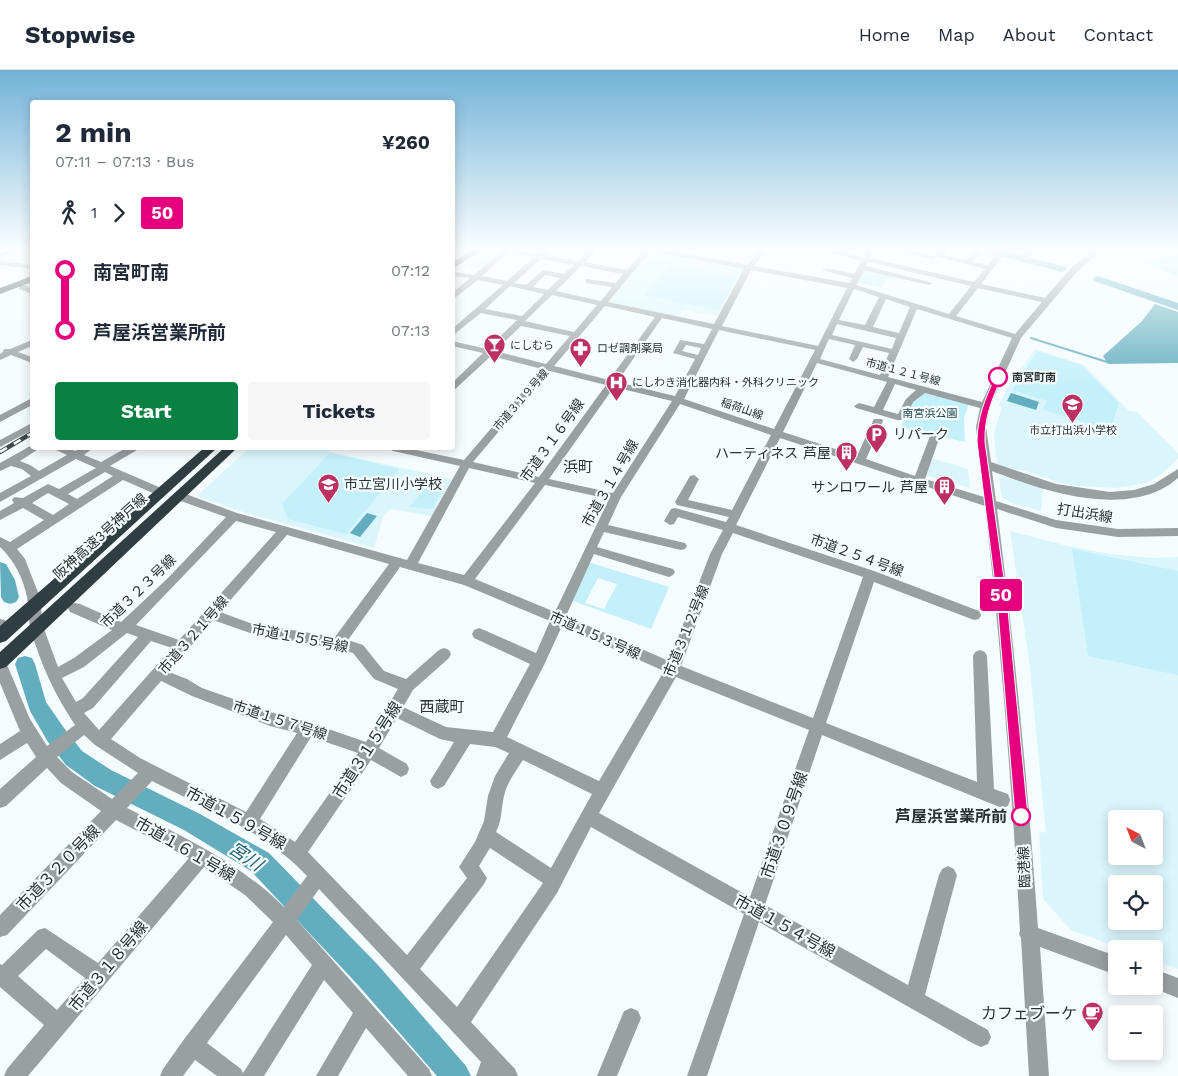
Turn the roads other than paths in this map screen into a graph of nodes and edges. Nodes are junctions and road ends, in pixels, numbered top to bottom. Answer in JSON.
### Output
{"nodes":[{"id":1,"x":496,"y":296,"type":"edge"},
{"id":2,"x":547,"y":296,"type":"edge"},
{"id":3,"x":569,"y":296,"type":"edge"},
{"id":4,"x":608,"y":296,"type":"edge"},
{"id":5,"x":734,"y":296,"type":"edge"},
{"id":6,"x":846,"y":296,"type":"edge"},
{"id":7,"x":884,"y":296,"type":"joint"},
{"id":8,"x":967,"y":296,"type":"edge"},
{"id":9,"x":1025,"y":296,"type":"edge"},
{"id":10,"x":1051,"y":296,"type":"edge"},
{"id":11,"x":1046,"y":301,"type":"junction"},
{"id":12,"x":602,"y":303,"type":"junction"},
{"id":13,"x":915,"y":306,"type":"junction"},
{"id":14,"x":480,"y":310,"type":"junction"},
{"id":15,"x":660,"y":315,"type":"junction"},
{"id":16,"x":951,"y":317,"type":"junction"},
{"id":17,"x":523,"y":321,"type":"junction"},
{"id":18,"x":834,"y":321,"type":"junction"},
{"id":19,"x":718,"y":327,"type":"junction"},
{"id":20,"x":868,"y":328,"type":"junction"},
{"id":21,"x":455,"y":331,"type":"edge"},
{"id":22,"x":578,"y":335,"type":"junction"},
{"id":23,"x":827,"y":336,"type":"junction"},
{"id":24,"x":902,"y":336,"type":"junction"},
{"id":25,"x":1017,"y":337,"type":"junction"},
{"id":26,"x":30,"y":344,"type":"edge"},
{"id":27,"x":455,"y":344,"type":"edge"},
{"id":28,"x":860,"y":344,"type":"junction"},
{"id":29,"x":707,"y":347,"type":"junction"},
{"id":30,"x":0,"y":348,"type":"edge"},
{"id":31,"x":821,"y":349,"type":"junction"},
{"id":32,"x":895,"y":352,"type":"junction"},
{"id":33,"x":11,"y":353,"type":"junction"},
{"id":34,"x":491,"y":353,"type":"junction"},
{"id":35,"x":0,"y":357,"type":"edge"},
{"id":36,"x":701,"y":358,"type":"junction"},
{"id":37,"x":30,"y":359,"type":"edge"},
{"id":38,"x":853,"y":359,"type":"dead end"},
{"id":39,"x":815,"y":360,"type":"junction"},
{"id":40,"x":549,"y":368,"type":"junction"},
{"id":41,"x":887,"y":380,"type":"junction"},
{"id":42,"x":611,"y":384,"type":"junction"},
{"id":43,"x":455,"y":386,"type":"edge"},
{"id":44,"x":923,"y":390,"type":"junction"},
{"id":45,"x":678,"y":400,"type":"junction"},
{"id":46,"x":30,"y":403,"type":"edge"},
{"id":47,"x":859,"y":406,"type":"dead end"},
{"id":48,"x":985,"y":406,"type":"junction"},
{"id":49,"x":878,"y":416,"type":"junction"},
{"id":50,"x":0,"y":419,"type":"edge"},
{"id":51,"x":30,"y":430,"type":"edge"},
{"id":52,"x":776,"y":433,"type":"junction"},
{"id":53,"x":935,"y":436,"type":"dead end"},
{"id":54,"x":0,"y":444,"type":"edge"},
{"id":55,"x":31,"y":450,"type":"edge"},
{"id":56,"x":64,"y":450,"type":"edge"},
{"id":57,"x":84,"y":450,"type":"edge"},
{"id":58,"x":131,"y":450,"type":"edge"},
{"id":59,"x":201,"y":450,"type":"edge"},
{"id":60,"x":209,"y":450,"type":"edge"},
{"id":61,"x":220,"y":450,"type":"edge"},
{"id":62,"x":229,"y":450,"type":"edge"},
{"id":63,"x":401,"y":450,"type":"edge"},
{"id":64,"x":75,"y":455,"type":"junction"},
{"id":65,"x":860,"y":461,"type":"junction"},
{"id":66,"x":10,"y":462,"type":"junction"},
{"id":67,"x":466,"y":464,"type":"junction"},
{"id":68,"x":985,"y":464,"type":"junction"},
{"id":69,"x":102,"y":467,"type":"junction"},
{"id":70,"x":0,"y":468,"type":"edge"},
{"id":71,"x":1178,"y":473,"type":"edge"},
{"id":72,"x":38,"y":476,"type":"junction"},
{"id":73,"x":121,"y":476,"type":"junction"},
{"id":74,"x":694,"y":479,"type":"dead end"},
{"id":75,"x":542,"y":481,"type":"junction"},
{"id":76,"x":919,"y":481,"type":"junction"},
{"id":77,"x":155,"y":490,"type":"junction"},
{"id":78,"x":60,"y":494,"type":"junction"},
{"id":79,"x":2,"y":496,"type":"edge"},
{"id":80,"x":179,"y":496,"type":"junction"},
{"id":81,"x":616,"y":498,"type":"junction"},
{"id":82,"x":22,"y":502,"type":"junction"},
{"id":83,"x":78,"y":504,"type":"junction"},
{"id":84,"x":990,"y":504,"type":"junction"},
{"id":85,"x":0,"y":516,"type":"edge"},
{"id":86,"x":234,"y":516,"type":"junction"},
{"id":87,"x":53,"y":520,"type":"junction"},
{"id":88,"x":670,"y":521,"type":"dead end"},
{"id":89,"x":733,"y":521,"type":"junction"},
{"id":90,"x":601,"y":527,"type":"junction"},
{"id":91,"x":284,"y":529,"type":"junction"},
{"id":92,"x":1178,"y":532,"type":"edge"},
{"id":93,"x":5,"y":544,"type":"edge"},
{"id":94,"x":680,"y":546,"type":"dead end"},
{"id":95,"x":590,"y":549,"type":"junction"},
{"id":96,"x":404,"y":563,"type":"junction"},
{"id":97,"x":669,"y":572,"type":"dead end"},
{"id":98,"x":870,"y":574,"type":"junction"},
{"id":99,"x":467,"y":581,"type":"junction"},
{"id":100,"x":33,"y":595,"type":"junction"},
{"id":101,"x":75,"y":608,"type":"dead end"},
{"id":102,"x":210,"y":614,"type":"junction"},
{"id":103,"x":974,"y":614,"type":"dead end"},
{"id":104,"x":559,"y":618,"type":"junction"},
{"id":105,"x":0,"y":625,"type":"edge"},
{"id":106,"x":124,"y":628,"type":"junction"},
{"id":107,"x":37,"y":629,"type":"junction"},
{"id":108,"x":479,"y":634,"type":"dead end"},
{"id":109,"x":148,"y":635,"type":"junction"},
{"id":110,"x":0,"y":636,"type":"edge"},
{"id":111,"x":338,"y":643,"type":"junction"},
{"id":112,"x":181,"y":646,"type":"junction"},
{"id":113,"x":0,"y":650,"type":"edge"},
{"id":114,"x":444,"y":654,"type":"dead end"},
{"id":115,"x":980,"y":656,"type":"dead end"},
{"id":116,"x":539,"y":661,"type":"junction"},
{"id":117,"x":0,"y":663,"type":"edge"},
{"id":118,"x":673,"y":669,"type":"junction"},
{"id":119,"x":159,"y":674,"type":"junction"},
{"id":120,"x":54,"y":676,"type":"junction"},
{"id":121,"x":408,"y":686,"type":"junction"},
{"id":122,"x":393,"y":709,"type":"junction"},
{"id":123,"x":73,"y":711,"type":"junction"},
{"id":124,"x":818,"y":728,"type":"junction"},
{"id":125,"x":308,"y":729,"type":"junction"},
{"id":126,"x":79,"y":731,"type":"junction"},
{"id":127,"x":29,"y":732,"type":"junction"},
{"id":128,"x":466,"y":736,"type":"junction"},
{"id":129,"x":100,"y":740,"type":"junction"},
{"id":130,"x":497,"y":740,"type":"junction"},
{"id":131,"x":369,"y":750,"type":"junction"},
{"id":132,"x":519,"y":752,"type":"junction"},
{"id":133,"x":0,"y":753,"type":"edge"},
{"id":134,"x":48,"y":754,"type":"junction"},
{"id":135,"x":401,"y":769,"type":"dead end"},
{"id":136,"x":145,"y":778,"type":"junction"},
{"id":137,"x":438,"y":781,"type":"dead end"},
{"id":138,"x":602,"y":791,"type":"junction"},
{"id":139,"x":986,"y":794,"type":"junction"},
{"id":140,"x":0,"y":800,"type":"edge"},
{"id":141,"x":1002,"y":800,"type":"dead end"},
{"id":142,"x":117,"y":807,"type":"junction"},
{"id":143,"x":588,"y":816,"type":"junction"},
{"id":144,"x":249,"y":822,"type":"junction"},
{"id":145,"x":485,"y":835,"type":"junction"},
{"id":146,"x":298,"y":853,"type":"junction"},
{"id":147,"x":202,"y":856,"type":"junction"},
{"id":148,"x":319,"y":875,"type":"junction"},
{"id":149,"x":948,"y":875,"type":"dead end"},
{"id":150,"x":554,"y":880,"type":"junction"},
{"id":151,"x":755,"y":909,"type":"junction"},
{"id":152,"x":286,"y":919,"type":"junction"},
{"id":153,"x":0,"y":928,"type":"edge"},
{"id":154,"x":1028,"y":934,"type":"junction"},
{"id":155,"x":1108,"y":962,"type":"edge"},
{"id":156,"x":323,"y":964,"type":"junction"},
{"id":157,"x":408,"y":969,"type":"junction"},
{"id":158,"x":2,"y":976,"type":"edge"},
{"id":159,"x":99,"y":976,"type":"junction"},
{"id":160,"x":1163,"y":982,"type":"edge"},
{"id":161,"x":1178,"y":988,"type":"edge"},
{"id":162,"x":914,"y":1000,"type":"junction"},
{"id":163,"x":365,"y":1012,"type":"junction"},
{"id":164,"x":631,"y":1018,"type":"dead end"},
{"id":165,"x":458,"y":1023,"type":"junction"},
{"id":166,"x":58,"y":1024,"type":"junction"},
{"id":167,"x":982,"y":1037,"type":"dead end"},
{"id":168,"x":192,"y":1045,"type":"junction"},
{"id":169,"x":488,"y":1070,"type":"edge"},
{"id":170,"x":14,"y":1076,"type":"edge"},
{"id":171,"x":170,"y":1076,"type":"edge"},
{"id":172,"x":234,"y":1076,"type":"edge"},
{"id":173,"x":252,"y":1076,"type":"edge"},
{"id":174,"x":326,"y":1076,"type":"edge"},
{"id":175,"x":422,"y":1076,"type":"edge"},
{"id":176,"x":508,"y":1076,"type":"edge"},
{"id":177,"x":607,"y":1076,"type":"edge"},
{"id":178,"x":697,"y":1076,"type":"edge"},
{"id":179,"x":1039,"y":1076,"type":"edge"}],
"edges":[{"from":1,"to":14,"type":"street"},
{"from":2,"to":17,"type":"street"},
{"from":3,"to":12,"type":"street"},
{"from":4,"to":12,"type":"street","name":"市道３１９号線"},
{"from":5,"to":19,"type":"street","name":"市道３１４号線"},
{"from":6,"to":18,"type":"street","name":"市道３１２号線"},
{"from":7,"to":13,"type":"street"},
{"from":7,"to":20,"type":"street"},
{"from":8,"to":16,"type":"street"},
{"from":9,"to":11,"type":"street"},
{"from":10,"to":11,"type":"street","name":"臨港線"},
{"from":11,"to":25,"type":"street","name":"臨港線"},
{"from":12,"to":15,"type":"street"},
{"from":12,"to":22,"type":"street","name":"市道３１９号線"},
{"from":13,"to":16,"type":"street"},
{"from":13,"to":24,"type":"street"},
{"from":14,"to":17,"type":"street"},
{"from":14,"to":21,"type":"street"},
{"from":15,"to":19,"type":"street"},
{"from":15,"to":42,"type":"street","name":"市道３１６号線"},
{"from":16,"to":25,"type":"street"},
{"from":17,"to":22,"type":"street"},
{"from":17,"to":34,"type":"street"},
{"from":18,"to":20,"type":"street"},
{"from":18,"to":23,"type":"street","name":"市道３１２号線"},
{"from":19,"to":29,"type":"street","name":"市道３１４号線"},
{"from":19,"to":31,"type":"street"},
{"from":20,"to":24,"type":"street"},
{"from":22,"to":40,"type":"street","name":"市道３１９号線"},
{"from":23,"to":28,"type":"street"},
{"from":23,"to":31,"type":"street","name":"市道３１２号線"},
{"from":24,"to":32,"type":"street"},
{"from":25,"to":48,"type":"street","name":"臨港線"},
{"from":26,"to":33,"type":"street"},
{"from":27,"to":34,"type":"street","name":"稲荷山線"},
{"from":28,"to":32,"type":"street"},
{"from":28,"to":38,"type":"street"},
{"from":29,"to":36,"type":"street","name":"市道３１４号線"},
{"from":29,"to":36,"type":"street"},
{"from":30,"to":33,"type":"street"},
{"from":31,"to":39,"type":"street","name":"市道３１２号線"},
{"from":32,"to":41,"type":"street"},
{"from":33,"to":35,"type":"street"},
{"from":33,"to":37,"type":"street"},
{"from":34,"to":40,"type":"street","name":"稲荷山線"},
{"from":34,"to":43,"type":"street"},
{"from":36,"to":45,"type":"street","name":"市道３１４号線"},
{"from":39,"to":41,"type":"street","name":"市道１２１号線"},
{"from":39,"to":52,"type":"street","name":"市道３１２号線"},
{"from":40,"to":42,"type":"street","name":"稲荷山線"},
{"from":40,"to":67,"type":"street","name":"市道３１９号線"},
{"from":41,"to":44,"type":"street","name":"市道１２１号線"},
{"from":41,"to":49,"type":"street"},
{"from":42,"to":45,"type":"street","name":"稲荷山線"},
{"from":42,"to":75,"type":"street","name":"市道３１６号線"},
{"from":44,"to":48,"type":"street","name":"市道１２１号線"},
{"from":44,"to":49,"type":"street"},
{"from":45,"to":52,"type":"street","name":"稲荷山線"},
{"from":45,"to":81,"type":"street","name":"市道３１４号線"},
{"from":46,"to":50,"type":"street"},
{"from":47,"to":49,"type":"street"},
{"from":48,"to":68,"type":"street","name":"臨港線"},
{"from":49,"to":65,"type":"street"},
{"from":50,"to":51,"type":"street"},
{"from":51,"to":54,"type":"street"},
{"from":52,"to":65,"type":"street","name":"稲荷山線"},
{"from":52,"to":89,"type":"street","name":"市道３１２号線"},
{"from":53,"to":76,"type":"street"},
{"from":55,"to":66,"type":"street"},
{"from":56,"to":64,"type":"street"},
{"from":57,"to":64,"type":"street"},
{"from":58,"to":69,"type":"street"},
{"from":59,"to":77,"type":"highway"},
{"from":60,"to":110,"type":"highway","name":"阪神高速3号神戸線"},
{"from":61,"to":113,"type":"highway","name":"阪神高速3号神戸線"},
{"from":62,"to":80,"type":"highway"},
{"from":63,"to":67,"type":"street"},
{"from":64,"to":69,"type":"street"},
{"from":64,"to":72,"type":"street"},
{"from":65,"to":76,"type":"street","name":"稲荷山線"},
{"from":66,"to":70,"type":"street"},
{"from":66,"to":72,"type":"street"},
{"from":67,"to":75,"type":"street"},
{"from":67,"to":96,"type":"street","name":"市道３１９号線"},
{"from":68,"to":71,"type":"street"},
{"from":68,"to":84,"type":"street","name":"臨港線"},
{"from":69,"to":73,"type":"street"},
{"from":69,"to":78,"type":"street"},
{"from":72,"to":79,"type":"street"},
{"from":73,"to":77,"type":"street"},
{"from":73,"to":83,"type":"street"},
{"from":74,"to":89,"type":"street"},
{"from":75,"to":81,"type":"street"},
{"from":75,"to":99,"type":"street","name":"市道３１６号線"},
{"from":76,"to":84,"type":"street","name":"稲荷山線"},
{"from":77,"to":100,"type":"highway"},
{"from":78,"to":82,"type":"street"},
{"from":78,"to":83,"type":"street"},
{"from":79,"to":82,"type":"street"},
{"from":80,"to":86,"type":"street","name":"市道１５３号線"},
{"from":80,"to":107,"type":"highway"},
{"from":81,"to":90,"type":"street","name":"市道３１４号線"},
{"from":82,"to":85,"type":"street"},
{"from":82,"to":87,"type":"street"},
{"from":83,"to":87,"type":"street"},
{"from":84,"to":92,"type":"street","name":"打出浜線"},
{"from":84,"to":154,"type":"street","name":"臨港線"},
{"from":86,"to":91,"type":"street","name":"市道１５３号線"},
{"from":86,"to":106,"type":"street","name":"市道３２３号線"},
{"from":87,"to":93,"type":"street"},
{"from":88,"to":89,"type":"street"},
{"from":89,"to":98,"type":"street","name":"市道２５４号線"},
{"from":89,"to":118,"type":"street","name":"市道３１２号線"},
{"from":90,"to":94,"type":"street"},
{"from":90,"to":95,"type":"street","name":"市道３１４号線"},
{"from":91,"to":96,"type":"street","name":"市道１５３号線"},
{"from":91,"to":102,"type":"street","name":"市道３２１号線"},
{"from":93,"to":100,"type":"street","name":"市道１５９号線"},
{"from":95,"to":97,"type":"street"},
{"from":95,"to":104,"type":"street","name":"市道３１４号線"},
{"from":96,"to":99,"type":"street","name":"市道１５３号線"},
{"from":96,"to":111,"type":"street","name":"市道３１９号線"},
{"from":98,"to":103,"type":"street","name":"市道２５４号線"},
{"from":98,"to":124,"type":"street","name":"市道３０９号線"},
{"from":99,"to":104,"type":"street","name":"市道１５３号線"},
{"from":100,"to":105,"type":"highway"},
{"from":100,"to":107,"type":"street","name":"市道１５９号線"},
{"from":101,"to":106,"type":"street"},
{"from":102,"to":111,"type":"street","name":"市道１５５号線"},
{"from":102,"to":112,"type":"street","name":"市道３２１号線"},
{"from":104,"to":116,"type":"street","name":"市道３１４号線"},
{"from":104,"to":118,"type":"street","name":"市道１５３号線"},
{"from":106,"to":109,"type":"street"},
{"from":106,"to":120,"type":"street","name":"市道３２３号線"},
{"from":107,"to":117,"type":"highway"},
{"from":107,"to":120,"type":"street","name":"市道１５９号線"},
{"from":108,"to":116,"type":"street"},
{"from":109,"to":112,"type":"street"},
{"from":109,"to":123,"type":"street"},
{"from":111,"to":121,"type":"street","name":"市道１５５号線"},
{"from":112,"to":119,"type":"street","name":"市道３２１号線"},
{"from":114,"to":121,"type":"street","name":"市道３１５号線"},
{"from":115,"to":139,"type":"street"},
{"from":116,"to":130,"type":"street","name":"市道３１４号線"},
{"from":117,"to":127,"type":"street","name":"市道１６１号線"},
{"from":118,"to":124,"type":"street","name":"市道１５３号線"},
{"from":118,"to":138,"type":"street","name":"市道３１２号線"},
{"from":119,"to":125,"type":"street","name":"市道１５７号線"},
{"from":119,"to":129,"type":"street","name":"市道３２１号線"},
{"from":120,"to":123,"type":"street","name":"市道１５９号線"},
{"from":121,"to":122,"type":"street","name":"市道３１５号線"},
{"from":122,"to":128,"type":"street"},
{"from":122,"to":131,"type":"street","name":"市道３１５号線"},
{"from":123,"to":126,"type":"street","name":"市道１５９号線"},
{"from":124,"to":139,"type":"street","name":"市道１５３号線"},
{"from":124,"to":151,"type":"street","name":"市道３０９号線"},
{"from":125,"to":131,"type":"street","name":"市道１５７号線"},
{"from":125,"to":144,"type":"street"},
{"from":126,"to":129,"type":"street","name":"市道１５９号線"},
{"from":126,"to":134,"type":"street"},
{"from":127,"to":133,"type":"street"},
{"from":127,"to":134,"type":"street","name":"市道１６１号線"},
{"from":128,"to":130,"type":"street"},
{"from":128,"to":137,"type":"street"},
{"from":129,"to":136,"type":"street","name":"市道１５９号線"},
{"from":130,"to":132,"type":"street"},
{"from":131,"to":135,"type":"street","name":"市道１５７号線"},
{"from":131,"to":146,"type":"street","name":"市道３１５号線"},
{"from":132,"to":138,"type":"street"},
{"from":132,"to":145,"type":"street"},
{"from":134,"to":140,"type":"street"},
{"from":134,"to":142,"type":"street","name":"市道１６１号線"},
{"from":136,"to":142,"type":"street","name":"市道３２０号線"},
{"from":136,"to":144,"type":"street","name":"市道１５９号線"},
{"from":138,"to":143,"type":"street","name":"市道３１２号線"},
{"from":139,"to":141,"type":"street","name":"市道１５３号線"},
{"from":142,"to":147,"type":"street","name":"市道１６１号線"},
{"from":142,"to":153,"type":"street","name":"市道３２０号線"},
{"from":143,"to":150,"type":"street","name":"市道３１２号線"},
{"from":143,"to":151,"type":"street","name":"市道１５４号線"},
{"from":144,"to":146,"type":"street","name":"市道１５９号線"},
{"from":145,"to":150,"type":"street"},
{"from":145,"to":157,"type":"street"},
{"from":146,"to":148,"type":"street","name":"市道１５９号線"},
{"from":147,"to":152,"type":"street","name":"市道１６１号線"},
{"from":147,"to":159,"type":"street","name":"市道３１８号線"},
{"from":148,"to":152,"type":"street"},
{"from":148,"to":157,"type":"street","name":"市道１５９号線"},
{"from":149,"to":162,"type":"street"},
{"from":150,"to":165,"type":"street","name":"市道３１２号線"},
{"from":151,"to":162,"type":"street","name":"市道１５４号線"},
{"from":151,"to":178,"type":"street","name":"市道３０９号線"},
{"from":152,"to":156,"type":"street","name":"市道１６１号線"},
{"from":152,"to":168,"type":"street"},
{"from":154,"to":155,"type":"street"},
{"from":154,"to":179,"type":"street","name":"臨港線"},
{"from":156,"to":163,"type":"street","name":"市道１６１号線"},
{"from":156,"to":173,"type":"street"},
{"from":157,"to":165,"type":"street","name":"市道１５９号線"},
{"from":158,"to":159,"type":"street"},
{"from":158,"to":166,"type":"street"},
{"from":159,"to":166,"type":"street","name":"市道３１８号線"},
{"from":160,"to":161,"type":"street"},
{"from":162,"to":167,"type":"street","name":"市道１５４号線"},
{"from":163,"to":174,"type":"street"},
{"from":163,"to":175,"type":"street","name":"市道１６１号線"},
{"from":164,"to":177,"type":"street"},
{"from":165,"to":169,"type":"street","name":"市道１５９号線"},
{"from":166,"to":170,"type":"street","name":"市道３１８号線"},
{"from":168,"to":171,"type":"street"},
{"from":168,"to":172,"type":"street"},
{"from":169,"to":176,"type":"street","name":"市道１５９号線"}]}
